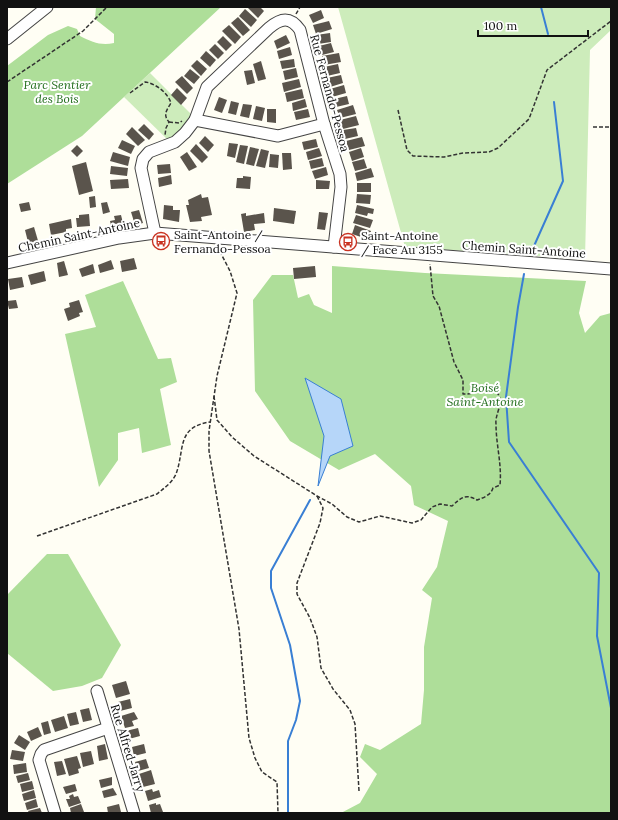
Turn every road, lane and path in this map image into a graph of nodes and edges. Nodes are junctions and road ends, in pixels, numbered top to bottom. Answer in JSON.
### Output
{"nodes":[{"id":1,"x":47,"y":7,"type":"edge"},
{"id":2,"x":107,"y":7,"type":"edge"},
{"id":3,"x":611,"y":21,"type":"edge"},
{"id":4,"x":7,"y":40,"type":"edge"},
{"id":5,"x":7,"y":82,"type":"edge"},
{"id":6,"x":130,"y":94,"type":"dead end"},
{"id":7,"x":398,"y":110,"type":"dead end"},
{"id":8,"x":195,"y":120,"type":"junction"},
{"id":9,"x":324,"y":124,"type":"junction"},
{"id":10,"x":593,"y":127,"type":"dead end"},
{"id":11,"x":611,"y":127,"type":"edge"},
{"id":12,"x":168,"y":145,"type":"junction"},
{"id":13,"x":155,"y":233,"type":"junction"},
{"id":14,"x":213,"y":237,"type":"junction"},
{"id":15,"x":334,"y":247,"type":"junction"},
{"id":16,"x":431,"y":255,"type":"junction"},
{"id":17,"x":7,"y":263,"type":"edge"},
{"id":18,"x":611,"y":269,"type":"edge"},
{"id":19,"x":214,"y":396,"type":"junction"},
{"id":20,"x":210,"y":422,"type":"junction"},
{"id":21,"x":317,"y":496,"type":"junction"},
{"id":22,"x":37,"y":536,"type":"dead end"},
{"id":23,"x":97,"y":691,"type":"dead end"},
{"id":24,"x":108,"y":728,"type":"junction"},
{"id":25,"x":359,"y":791,"type":"dead end"},
{"id":26,"x":55,"y":813,"type":"edge"},
{"id":27,"x":134,"y":813,"type":"edge"},
{"id":28,"x":278,"y":813,"type":"edge"}],
"edges":[{"from":1,"to":4,"type":"street"},
{"from":2,"to":5,"type":"path"},
{"from":3,"to":7,"type":"path"},
{"from":6,"to":12,"type":"path"},
{"from":8,"to":9,"type":"street"},
{"from":8,"to":9,"type":"street","name":"Rue Fernando-Pessoa"},
{"from":8,"to":12,"type":"street","name":"Rue Fernando-Pessoa"},
{"from":9,"to":15,"type":"street","name":"Rue Fernando-Pessoa"},
{"from":10,"to":11,"type":"path"},
{"from":12,"to":13,"type":"street","name":"Rue Fernando-Pessoa"},
{"from":13,"to":14,"type":"street","name":"Chemin Saint-Antoine"},
{"from":13,"to":17,"type":"street","name":"Chemin Saint-Antoine"},
{"from":14,"to":15,"type":"street","name":"Chemin Saint-Antoine"},
{"from":14,"to":19,"type":"path"},
{"from":15,"to":16,"type":"street","name":"Chemin Saint-Antoine"},
{"from":16,"to":18,"type":"street","name":"Chemin Saint-Antoine"},
{"from":16,"to":21,"type":"path"},
{"from":19,"to":20,"type":"path"},
{"from":19,"to":21,"type":"path"},
{"from":20,"to":22,"type":"path"},
{"from":20,"to":28,"type":"path"},
{"from":21,"to":25,"type":"path"},
{"from":23,"to":24,"type":"street","name":"Rue Alfred-Jarry"},
{"from":24,"to":26,"type":"street"},
{"from":24,"to":27,"type":"street","name":"Rue Alfred-Jarry"}]}
